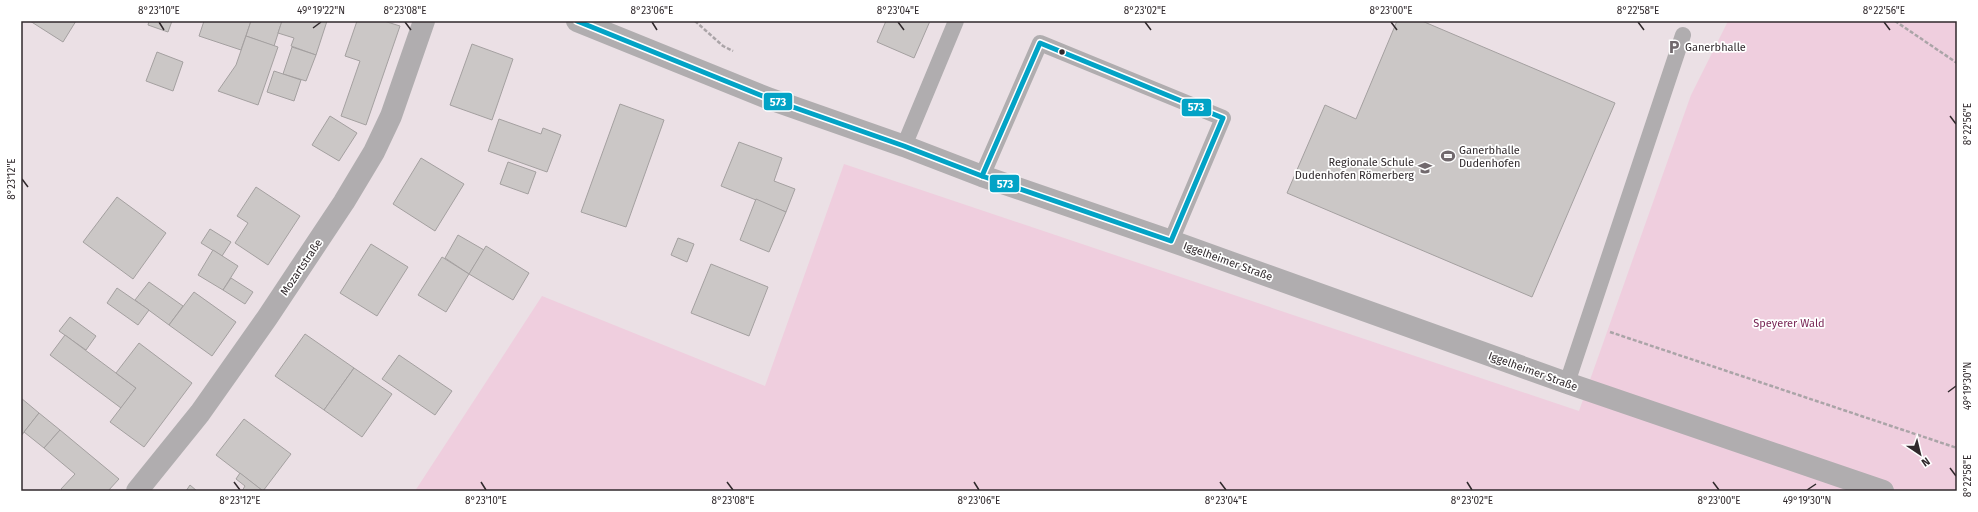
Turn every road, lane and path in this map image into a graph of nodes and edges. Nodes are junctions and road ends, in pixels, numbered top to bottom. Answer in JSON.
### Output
{"nodes":[{"id":1,"x":424,"y":21,"type":"edge"},
{"id":2,"x":577,"y":21,"type":"edge"},
{"id":3,"x":695,"y":21,"type":"edge"},
{"id":4,"x":956,"y":21,"type":"edge"},
{"id":5,"x":1895,"y":21,"type":"edge"},
{"id":6,"x":1683,"y":34,"type":"dead end"},
{"id":7,"x":736,"y":52,"type":"dead end"},
{"id":8,"x":1957,"y":63,"type":"edge"},
{"id":9,"x":904,"y":146,"type":"junction"},
{"id":10,"x":982,"y":176,"type":"junction"},
{"id":11,"x":1171,"y":241,"type":"junction"},
{"id":12,"x":1585,"y":324,"type":"junction"},
{"id":13,"x":1567,"y":383,"type":"junction"},
{"id":14,"x":1957,"y":448,"type":"edge"},
{"id":15,"x":137,"y":491,"type":"edge"},
{"id":16,"x":1883,"y":491,"type":"edge"}],
"edges":[{"from":1,"to":15,"type":"street","name":"Mozartstraße"},
{"from":2,"to":9,"type":"street","name":"Iggelheimer Straße"},
{"from":3,"to":7,"type":"path"},
{"from":4,"to":9,"type":"lane"},
{"from":5,"to":8,"type":"path"},
{"from":6,"to":12,"type":"lane"},
{"from":9,"to":10,"type":"street","name":"Iggelheimer Straße"},
{"from":10,"to":11,"type":"street","name":"Iggelheimer Straße"},
{"from":10,"to":11,"type":"lane"},
{"from":11,"to":13,"type":"street","name":"Iggelheimer Straße"},
{"from":12,"to":13,"type":"lane"},
{"from":12,"to":14,"type":"path"},
{"from":13,"to":16,"type":"street","name":"Iggelheimer Straße"}]}
